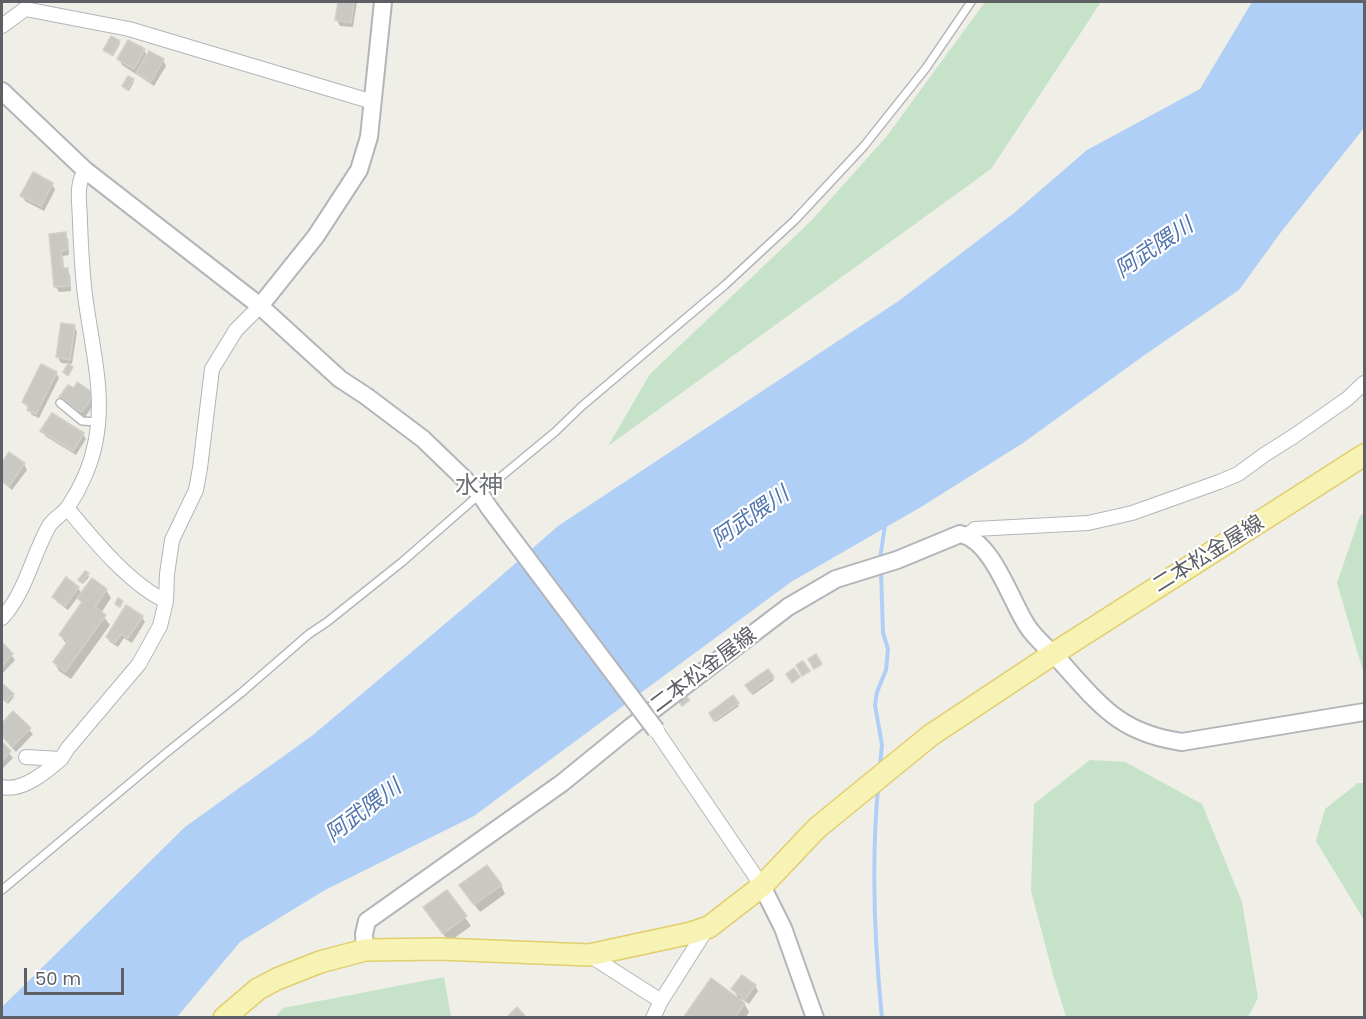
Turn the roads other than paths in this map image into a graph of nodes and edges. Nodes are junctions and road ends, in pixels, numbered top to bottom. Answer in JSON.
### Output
{"nodes":[{"id":1,"x":383,"y":2,"type":"edge"},
{"id":2,"x":971,"y":2,"type":"edge"},
{"id":3,"x":29,"y":5,"type":"edge"},
{"id":4,"x":2,"y":26,"type":"edge"},
{"id":5,"x":2,"y":91,"type":"edge"},
{"id":6,"x":373,"y":102,"type":"junction"},
{"id":7,"x":85,"y":170,"type":"junction"},
{"id":8,"x":260,"y":306,"type":"junction"},
{"id":9,"x":1365,"y":383,"type":"edge"},
{"id":10,"x":60,"y":402,"type":"dead end"},
{"id":11,"x":97,"y":422,"type":"junction"},
{"id":12,"x":1365,"y":455,"type":"edge"},
{"id":13,"x":480,"y":494,"type":"junction"},
{"id":14,"x":68,"y":508,"type":"junction"},
{"id":15,"x":968,"y":536,"type":"junction"},
{"id":16,"x":166,"y":601,"type":"junction"},
{"id":17,"x":2,"y":618,"type":"edge"},
{"id":18,"x":1053,"y":654,"type":"junction"},
{"id":19,"x":1365,"y":712,"type":"edge"},
{"id":20,"x":656,"y":730,"type":"joint"},
{"id":21,"x":26,"y":757,"type":"dead end"},
{"id":22,"x":61,"y":759,"type":"junction"},
{"id":23,"x":2,"y":787,"type":"edge"},
{"id":24,"x":762,"y":886,"type":"junction"},
{"id":25,"x":2,"y":890,"type":"edge"},
{"id":26,"x":709,"y":927,"type":"junction"},
{"id":27,"x":365,"y":950,"type":"junction"},
{"id":28,"x":590,"y":955,"type":"junction"},
{"id":29,"x":661,"y":1001,"type":"junction"},
{"id":30,"x":224,"y":1017,"type":"edge"},
{"id":31,"x":653,"y":1017,"type":"edge"},
{"id":32,"x":814,"y":1017,"type":"edge"}],
"edges":[{"from":1,"to":6,"type":"street"},
{"from":2,"to":13,"type":"lane"},
{"from":3,"to":4,"type":"street"},
{"from":3,"to":6,"type":"street"},
{"from":5,"to":7,"type":"street"},
{"from":6,"to":8,"type":"street"},
{"from":7,"to":8,"type":"street"},
{"from":7,"to":11,"type":"street"},
{"from":8,"to":13,"type":"street"},
{"from":8,"to":16,"type":"street"},
{"from":9,"to":15,"type":"street"},
{"from":10,"to":11,"type":"lane"},
{"from":11,"to":14,"type":"street"},
{"from":12,"to":18,"type":"main road","name":"二本松金屋線"},
{"from":13,"to":20,"type":"street","bridge":true},
{"from":13,"to":25,"type":"lane"},
{"from":14,"to":16,"type":"street"},
{"from":14,"to":17,"type":"street"},
{"from":15,"to":18,"type":"street"},
{"from":15,"to":27,"type":"street","name":"二本松金屋線"},
{"from":16,"to":22,"type":"street"},
{"from":18,"to":19,"type":"street"},
{"from":18,"to":24,"type":"main road","name":"二本松金屋線"},
{"from":20,"to":24,"type":"street"},
{"from":21,"to":22,"type":"street"},
{"from":22,"to":23,"type":"street"},
{"from":24,"to":26,"type":"main road","name":"二本松金屋線"},
{"from":24,"to":32,"type":"street"},
{"from":26,"to":28,"type":"main road","name":"二本松金屋線"},
{"from":26,"to":29,"type":"street"},
{"from":27,"to":28,"type":"main road","name":"二本松金屋線"},
{"from":27,"to":30,"type":"main road","name":"二本松金屋線"},
{"from":28,"to":29,"type":"street"},
{"from":29,"to":31,"type":"street"}]}
